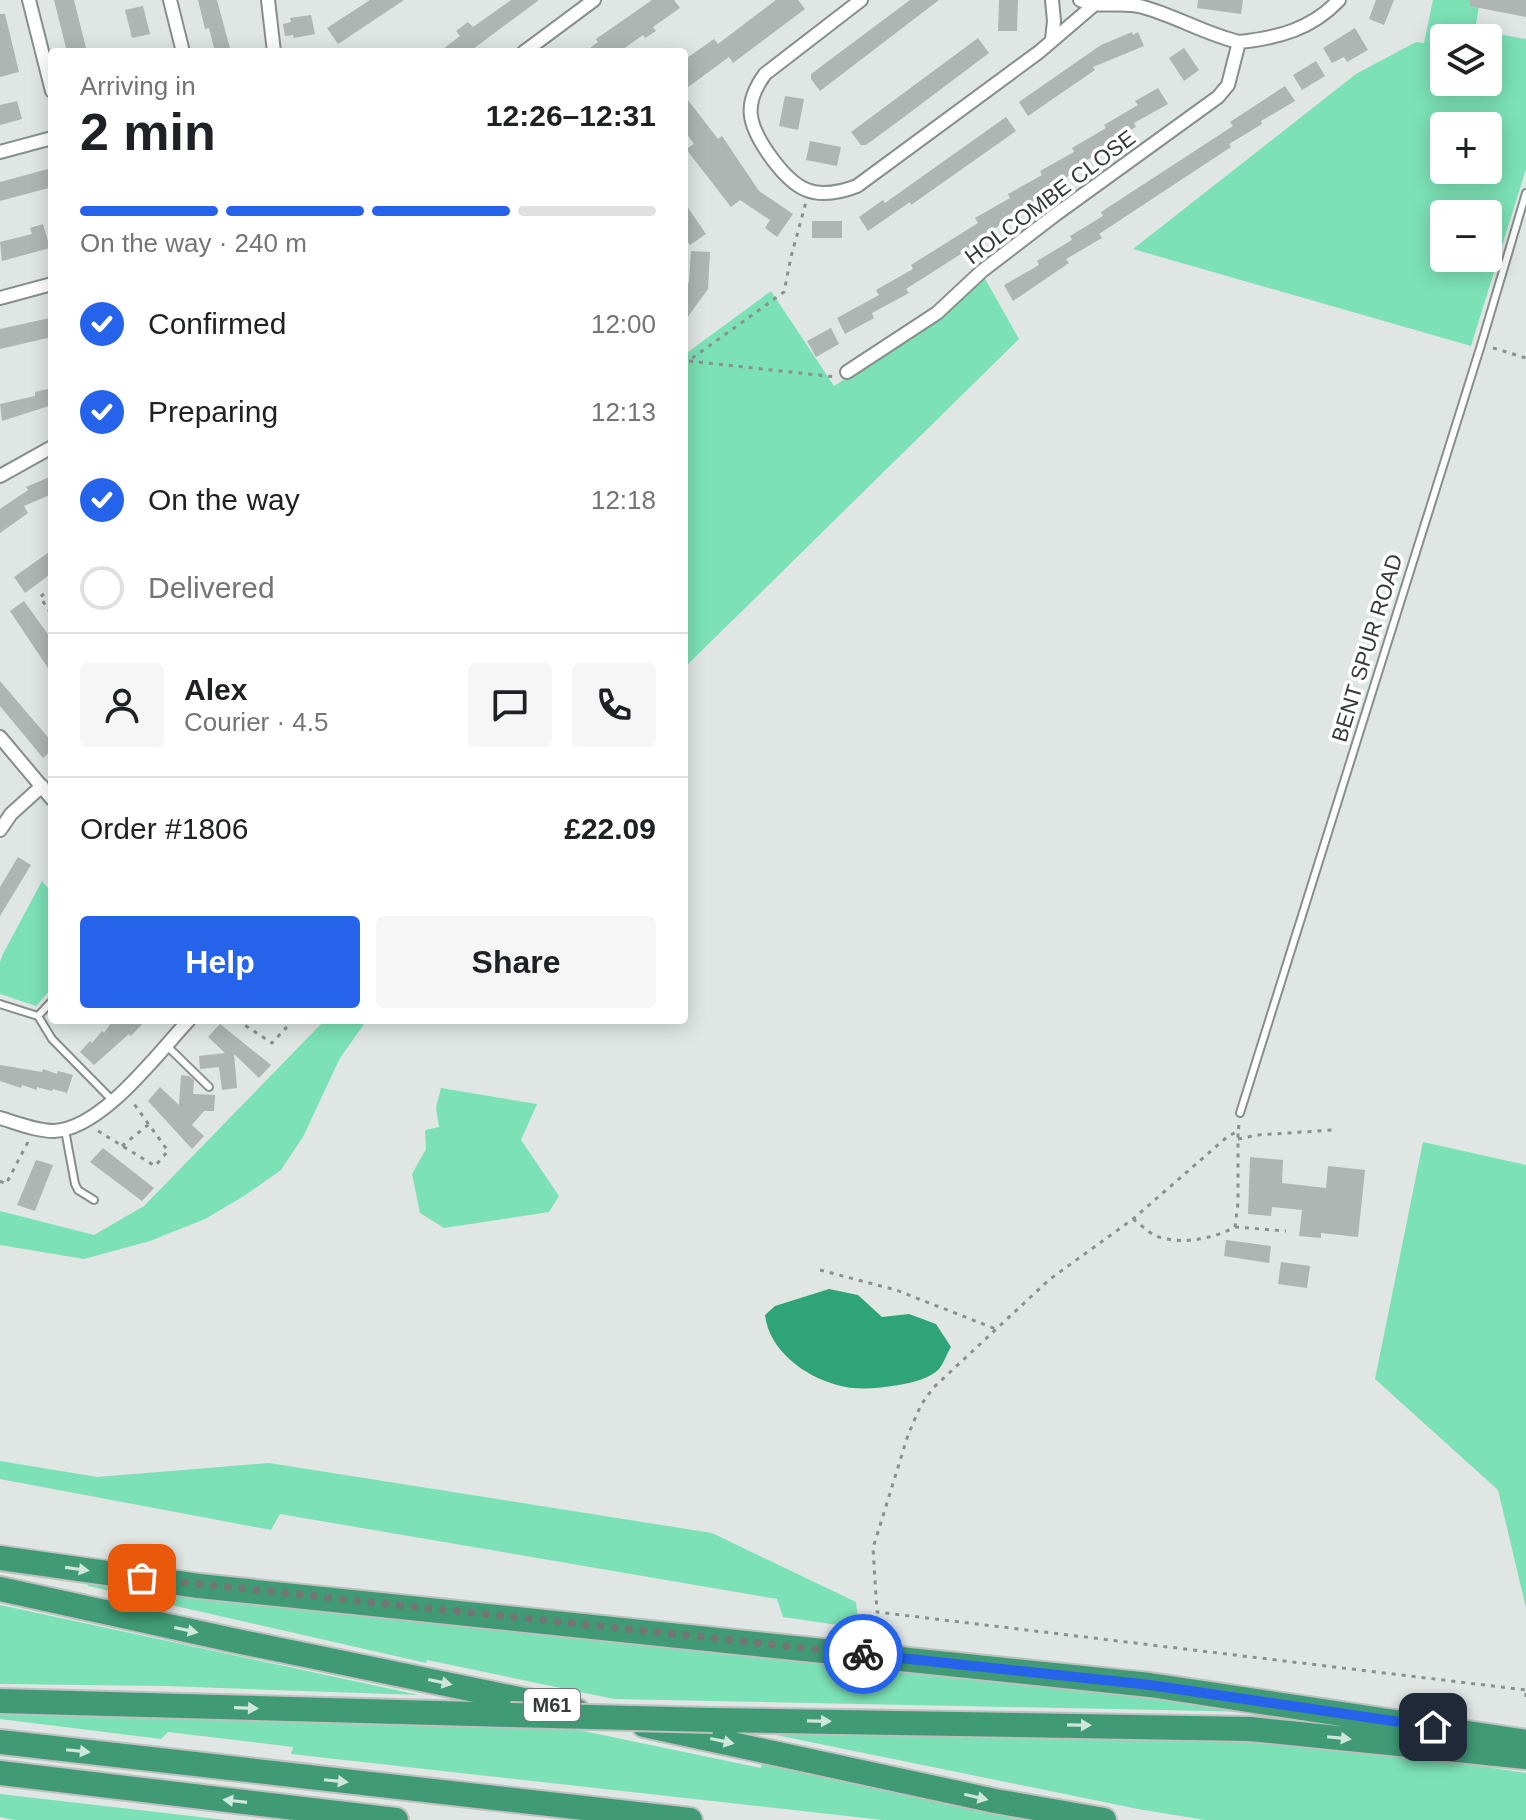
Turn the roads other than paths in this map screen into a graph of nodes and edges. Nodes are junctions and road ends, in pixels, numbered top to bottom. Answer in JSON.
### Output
{"nodes":[{"id":1,"x":29,"y":0,"type":"edge"},
{"id":2,"x":170,"y":0,"type":"edge"},
{"id":3,"x":268,"y":0,"type":"edge"},
{"id":4,"x":594,"y":0,"type":"edge"},
{"id":5,"x":861,"y":0,"type":"edge"},
{"id":6,"x":1052,"y":0,"type":"edge"},
{"id":7,"x":1080,"y":0,"type":"edge"},
{"id":8,"x":1339,"y":0,"type":"edge"},
{"id":9,"x":1094,"y":5,"type":"junction"},
{"id":10,"x":1052,"y":40,"type":"junction"},
{"id":11,"x":1239,"y":42,"type":"junction"},
{"id":12,"x":182,"y":48,"type":"edge"},
{"id":13,"x":274,"y":48,"type":"edge"},
{"id":14,"x":529,"y":48,"type":"edge"},
{"id":15,"x":48,"y":75,"type":"edge"},
{"id":16,"x":48,"y":139,"type":"edge"},
{"id":17,"x":0,"y":152,"type":"edge"},
{"id":18,"x":1526,"y":193,"type":"edge"},
{"id":19,"x":48,"y":285,"type":"edge"},
{"id":20,"x":0,"y":298,"type":"edge"},
{"id":21,"x":850,"y":352,"type":"dead end"},
{"id":22,"x":48,"y":449,"type":"edge"},
{"id":23,"x":0,"y":476,"type":"edge"},
{"id":24,"x":0,"y":737,"type":"edge"},
{"id":25,"x":42,"y":786,"type":"junction"},
{"id":26,"x":48,"y":794,"type":"edge"},
{"id":27,"x":0,"y":830,"type":"edge"},
{"id":28,"x":0,"y":1004,"type":"edge"},
{"id":29,"x":48,"y":1005,"type":"edge"},
{"id":30,"x":38,"y":1016,"type":"junction"},
{"id":31,"x":185,"y":1024,"type":"edge"},
{"id":32,"x":166,"y":1045,"type":"junction"},
{"id":33,"x":209,"y":1087,"type":"dead end"},
{"id":34,"x":113,"y":1100,"type":"junction"},
{"id":35,"x":1240,"y":1113,"type":"road end"},
{"id":36,"x":0,"y":1118,"type":"edge"},
{"id":37,"x":65,"y":1129,"type":"junction"},
{"id":38,"x":94,"y":1200,"type":"dead end"},
{"id":39,"x":0,"y":1558,"type":"edge"},
{"id":40,"x":0,"y":1589,"type":"edge"},
{"id":41,"x":0,"y":1701,"type":"edge"},
{"id":42,"x":0,"y":1742,"type":"edge"},
{"id":43,"x":1526,"y":1742,"type":"edge"},
{"id":44,"x":1526,"y":1757,"type":"edge"},
{"id":45,"x":0,"y":1773,"type":"edge"},
{"id":46,"x":396,"y":1820,"type":"edge"},
{"id":47,"x":690,"y":1820,"type":"edge"},
{"id":48,"x":1104,"y":1820,"type":"edge"}],
"edges":[{"from":1,"to":15,"type":"street"},
{"from":2,"to":12,"type":"street"},
{"from":3,"to":13,"type":"street"},
{"from":4,"to":14,"type":"street"},
{"from":5,"to":10,"type":"street"},
{"from":6,"to":10,"type":"street"},
{"from":7,"to":9,"type":"street"},
{"from":8,"to":11,"type":"street"},
{"from":9,"to":10,"type":"street"},
{"from":9,"to":11,"type":"street"},
{"from":11,"to":21,"type":"street","name":"HOLCOMBE CLOSE"},
{"from":16,"to":17,"type":"street"},
{"from":18,"to":35,"type":"lane","name":"BENT SPUR ROAD"},
{"from":19,"to":20,"type":"street"},
{"from":22,"to":23,"type":"street"},
{"from":24,"to":25,"type":"street"},
{"from":25,"to":26,"type":"street"},
{"from":25,"to":27,"type":"street"},
{"from":28,"to":30,"type":"lane"},
{"from":29,"to":30,"type":"lane"},
{"from":30,"to":34,"type":"lane"},
{"from":31,"to":32,"type":"street"},
{"from":32,"to":33,"type":"lane"},
{"from":32,"to":34,"type":"street"},
{"from":34,"to":37,"type":"street"},
{"from":36,"to":37,"type":"street"},
{"from":37,"to":38,"type":"lane"},
{"from":39,"to":43,"type":"highway","one_way":true},
{"from":40,"to":48,"type":"highway","number":"M61","one_way":true},
{"from":41,"to":44,"type":"highway","number":"M61","one_way":true,"bridge":true},
{"from":42,"to":47,"type":"highway","one_way":true},
{"from":46,"to":45,"type":"highway","one_way":true}]}
